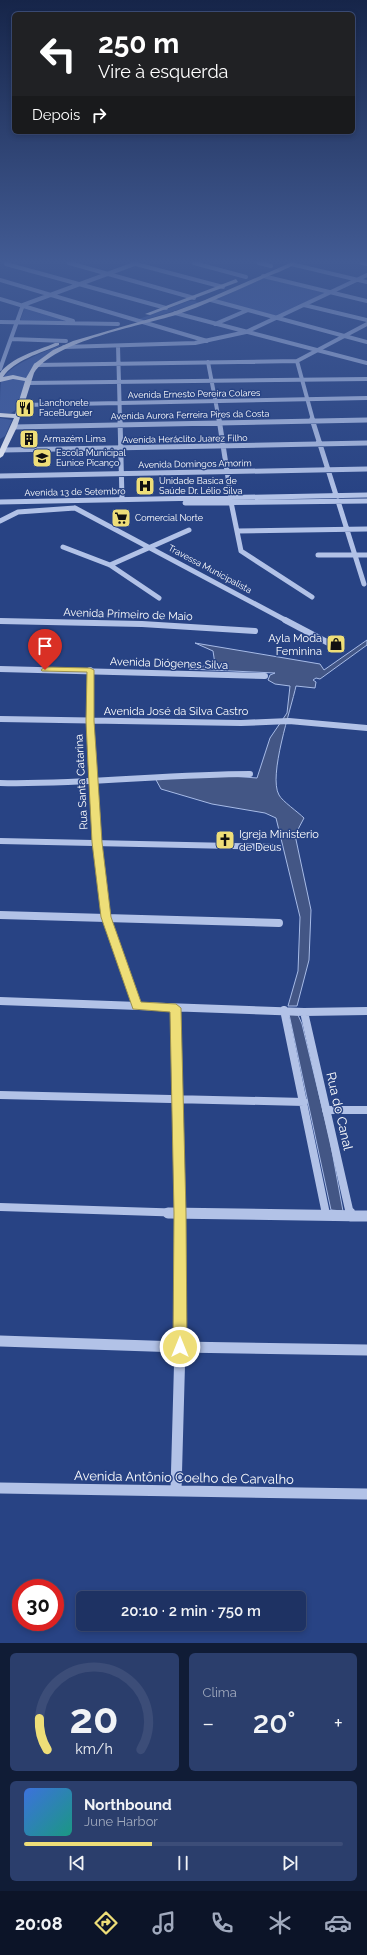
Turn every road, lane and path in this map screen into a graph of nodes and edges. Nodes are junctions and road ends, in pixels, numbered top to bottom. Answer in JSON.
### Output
{"nodes":[{"id":1,"x":11,"y":339,"type":"edge"},
{"id":2,"x":18,"y":340,"type":"edge"},
{"id":3,"x":76,"y":340,"type":"edge"},
{"id":4,"x":80,"y":340,"type":"edge"},
{"id":5,"x":204,"y":340,"type":"edge"},
{"id":6,"x":214,"y":340,"type":"edge"},
{"id":7,"x":275,"y":340,"type":"edge"},
{"id":8,"x":336,"y":340,"type":"edge"},
{"id":9,"x":209,"y":341,"type":"junction"},
{"id":10,"x":65,"y":344,"type":"junction"},
{"id":11,"x":118,"y":346,"type":"junction"},
{"id":12,"x":0,"y":350,"type":"edge"},
{"id":13,"x":7,"y":350,"type":"junction"},
{"id":14,"x":315,"y":350,"type":"junction"},
{"id":15,"x":297,"y":361,"type":"junction"},
{"id":16,"x":208,"y":362,"type":"junction"},
{"id":17,"x":367,"y":363,"type":"edge"},
{"id":18,"x":118,"y":364,"type":"junction"},
{"id":19,"x":36,"y":365,"type":"junction"},
{"id":20,"x":0,"y":374,"type":"edge"},
{"id":21,"x":367,"y":378,"type":"edge"},
{"id":22,"x":302,"y":380,"type":"junction"},
{"id":23,"x":212,"y":381,"type":"junction"},
{"id":24,"x":28,"y":382,"type":"junction"},
{"id":25,"x":119,"y":382,"type":"junction"},
{"id":26,"x":367,"y":398,"type":"edge"},
{"id":27,"x":307,"y":399,"type":"junction"},
{"id":28,"x":216,"y":401,"type":"junction"},
{"id":29,"x":119,"y":404,"type":"junction"},
{"id":30,"x":22,"y":405,"type":"junction"},
{"id":31,"x":0,"y":415,"type":"edge"},
{"id":32,"x":18,"y":416,"type":"junction"},
{"id":33,"x":367,"y":420,"type":"edge"},
{"id":34,"x":312,"y":421,"type":"junction"},
{"id":35,"x":219,"y":423,"type":"junction"},
{"id":36,"x":120,"y":425,"type":"junction"},
{"id":37,"x":14,"y":427,"type":"junction"},
{"id":38,"x":367,"y":443,"type":"edge"},
{"id":39,"x":319,"y":444,"type":"junction"},
{"id":40,"x":223,"y":446,"type":"junction"},
{"id":41,"x":120,"y":448,"type":"junction"},
{"id":42,"x":4,"y":450,"type":"junction"},
{"id":43,"x":0,"y":456,"type":"edge"},
{"id":44,"x":367,"y":468,"type":"edge"},
{"id":45,"x":328,"y":469,"type":"junction"},
{"id":46,"x":227,"y":471,"type":"junction"},
{"id":47,"x":122,"y":474,"type":"junction"},
{"id":48,"x":0,"y":476,"type":"edge"},
{"id":49,"x":336,"y":495,"type":"junction"},
{"id":50,"x":367,"y":495,"type":"edge"},
{"id":51,"x":122,"y":499,"type":"junction"},
{"id":52,"x":231,"y":500,"type":"junction"},
{"id":53,"x":338,"y":501,"type":"junction"},
{"id":54,"x":367,"y":501,"type":"edge"},
{"id":55,"x":0,"y":502,"type":"edge"},
{"id":56,"x":0,"y":505,"type":"edge"},
{"id":57,"x":76,"y":506,"type":"junction"},
{"id":58,"x":0,"y":521,"type":"edge"},
{"id":59,"x":347,"y":529,"type":"junction"},
{"id":60,"x":367,"y":529,"type":"edge"},
{"id":61,"x":189,"y":530,"type":"dead end"},
{"id":62,"x":237,"y":531,"type":"junction"},
{"id":63,"x":149,"y":546,"type":"junction"},
{"id":64,"x":63,"y":547,"type":"dead end"},
{"id":65,"x":318,"y":555,"type":"dead end"},
{"id":66,"x":355,"y":555,"type":"junction"},
{"id":67,"x":367,"y":555,"type":"edge"},
{"id":68,"x":110,"y":565,"type":"junction"},
{"id":69,"x":364,"y":584,"type":"dead end"},
{"id":70,"x":312,"y":597,"type":"dead end"},
{"id":71,"x":159,"y":598,"type":"dead end"},
{"id":72,"x":0,"y":621,"type":"edge"},
{"id":73,"x":255,"y":631,"type":"dead end"},
{"id":74,"x":340,"y":649,"type":"dead end"},
{"id":75,"x":0,"y":669,"type":"edge"},
{"id":76,"x":90,"y":670,"type":"junction"},
{"id":77,"x":265,"y":676,"type":"dead end"},
{"id":78,"x":0,"y":719,"type":"edge"},
{"id":79,"x":90,"y":721,"type":"junction"},
{"id":80,"x":367,"y":728,"type":"edge"},
{"id":81,"x":250,"y":774,"type":"dead end"},
{"id":82,"x":93,"y":780,"type":"junction"},
{"id":83,"x":0,"y":783,"type":"edge"},
{"id":84,"x":0,"y":841,"type":"edge"},
{"id":85,"x":97,"y":842,"type":"junction"},
{"id":86,"x":275,"y":847,"type":"dead end"},
{"id":87,"x":0,"y":915,"type":"edge"},
{"id":88,"x":106,"y":917,"type":"junction"},
{"id":89,"x":279,"y":923,"type":"dead end"},
{"id":90,"x":0,"y":1001,"type":"edge"},
{"id":91,"x":137,"y":1006,"type":"junction"},
{"id":92,"x":176,"y":1008,"type":"junction"},
{"id":93,"x":284,"y":1010,"type":"junction"},
{"id":94,"x":367,"y":1011,"type":"edge"},
{"id":95,"x":304,"y":1012,"type":"junction"},
{"id":96,"x":0,"y":1095,"type":"edge"},
{"id":97,"x":178,"y":1099,"type":"junction"},
{"id":98,"x":304,"y":1102,"type":"junction"},
{"id":99,"x":326,"y":1110,"type":"junction"},
{"id":100,"x":367,"y":1110,"type":"edge"},
{"id":101,"x":0,"y":1207,"type":"edge"},
{"id":102,"x":180,"y":1213,"type":"junction"},
{"id":103,"x":326,"y":1214,"type":"junction"},
{"id":104,"x":351,"y":1216,"type":"junction"},
{"id":105,"x":367,"y":1216,"type":"edge"},
{"id":106,"x":0,"y":1340,"type":"edge"},
{"id":107,"x":180,"y":1347,"type":"junction"},
{"id":108,"x":367,"y":1350,"type":"edge"},
{"id":109,"x":0,"y":1488,"type":"edge"},
{"id":110,"x":176,"y":1490,"type":"junction"},
{"id":111,"x":367,"y":1494,"type":"edge"}],
"edges":[{"from":1,"to":13,"type":"street"},
{"from":2,"to":10,"type":"street"},
{"from":3,"to":10,"type":"main road"},
{"from":4,"to":10,"type":"main road"},
{"from":5,"to":9,"type":"street"},
{"from":6,"to":9,"type":"street"},
{"from":7,"to":14,"type":"street"},
{"from":8,"to":14,"type":"street"},
{"from":9,"to":11,"type":"street"},
{"from":10,"to":11,"type":"street"},
{"from":10,"to":19,"type":"main road"},
{"from":10,"to":20,"type":"main road"},
{"from":11,"to":18,"type":"street"},
{"from":12,"to":13,"type":"street"},
{"from":13,"to":20,"type":"street"},
{"from":14,"to":15,"type":"street"},
{"from":14,"to":17,"type":"street"},
{"from":15,"to":16,"type":"street"},
{"from":15,"to":22,"type":"street"},
{"from":16,"to":18,"type":"street"},
{"from":16,"to":23,"type":"street"},
{"from":18,"to":19,"type":"street"},
{"from":18,"to":25,"type":"street"},
{"from":19,"to":24,"type":"main road"},
{"from":20,"to":24,"type":"main road"},
{"from":21,"to":22,"type":"street"},
{"from":22,"to":23,"type":"street"},
{"from":22,"to":27,"type":"street"},
{"from":23,"to":25,"type":"street"},
{"from":23,"to":28,"type":"street"},
{"from":24,"to":25,"type":"street"},
{"from":24,"to":30,"type":"main road"},
{"from":25,"to":29,"type":"street"},
{"from":26,"to":27,"type":"street","name":"Avenida Ernesto Pereira Colares"},
{"from":27,"to":28,"type":"street","name":"Avenida Ernesto Pereira Colares"},
{"from":27,"to":34,"type":"street"},
{"from":28,"to":29,"type":"street","name":"Avenida Ernesto Pereira Colares"},
{"from":28,"to":35,"type":"street"},
{"from":29,"to":30,"type":"street","name":"Avenida Ernesto Pereira Colares"},
{"from":29,"to":36,"type":"street"},
{"from":30,"to":32,"type":"main road"},
{"from":31,"to":32,"type":"main road"},
{"from":32,"to":37,"type":"main road"},
{"from":33,"to":34,"type":"street","name":"Avenida Aurora Ferreira Pires da Costa"},
{"from":34,"to":35,"type":"street","name":"Avenida Aurora Ferreira Pires da Costa"},
{"from":34,"to":39,"type":"street"},
{"from":35,"to":36,"type":"street","name":"Avenida Aurora Ferreira Pires da Costa"},
{"from":35,"to":40,"type":"street"},
{"from":36,"to":37,"type":"street","name":"Avenida Aurora Ferreira Pires da Costa"},
{"from":36,"to":41,"type":"street"},
{"from":37,"to":42,"type":"main road"},
{"from":38,"to":39,"type":"street","name":"Avenida Heráclito Juarez Filho"},
{"from":39,"to":40,"type":"street","name":"Avenida Heráclito Juarez Filho"},
{"from":39,"to":45,"type":"street"},
{"from":40,"to":41,"type":"street","name":"Avenida Heráclito Juarez Filho"},
{"from":40,"to":46,"type":"street"},
{"from":41,"to":42,"type":"street","name":"Avenida Heráclito Juarez Filho"},
{"from":41,"to":47,"type":"street"},
{"from":42,"to":43,"type":"main road"},
{"from":44,"to":45,"type":"street","name":"Avenida Domingos Amorim"},
{"from":45,"to":46,"type":"street","name":"Avenida Domingos Amorim"},
{"from":45,"to":49,"type":"street"},
{"from":46,"to":47,"type":"street","name":"Avenida Domingos Amorim"},
{"from":46,"to":52,"type":"street"},
{"from":47,"to":48,"type":"street","name":"Avenida Domingos Amorim"},
{"from":47,"to":51,"type":"street"},
{"from":49,"to":50,"type":"street","name":"Avenida 13 de Setembro"},
{"from":49,"to":52,"type":"street","name":"Avenida 13 de Setembro"},
{"from":51,"to":52,"type":"street","name":"Avenida 13 de Setembro"},
{"from":51,"to":55,"type":"street","name":"Avenida 13 de Setembro"},
{"from":52,"to":53,"type":"street","name":"Avenida 13 de Setembro"},
{"from":52,"to":57,"type":"street","name":"Avenida 13 de Setembro"},
{"from":52,"to":62,"type":"street"},
{"from":53,"to":54,"type":"street","name":"Avenida 13 de Setembro"},
{"from":53,"to":59,"type":"street"},
{"from":56,"to":57,"type":"street","name":"Avenida 13 de Setembro"},
{"from":57,"to":58,"type":"street"},
{"from":57,"to":63,"type":"street","name":"Travessa Municipalista"},
{"from":59,"to":60,"type":"street"},
{"from":59,"to":62,"type":"street"},
{"from":59,"to":66,"type":"street"},
{"from":61,"to":63,"type":"street"},
{"from":62,"to":70,"type":"street"},
{"from":63,"to":68,"type":"street"},
{"from":63,"to":74,"type":"street","name":"Travessa Municipalista"},
{"from":64,"to":68,"type":"street"},
{"from":65,"to":66,"type":"street"},
{"from":66,"to":67,"type":"street"},
{"from":66,"to":69,"type":"street"},
{"from":68,"to":71,"type":"street"},
{"from":72,"to":73,"type":"street","name":"Avenida Primeiro de Maio"},
{"from":75,"to":76,"type":"street","name":"Avenida Diógenes Silva"},
{"from":76,"to":77,"type":"street","name":"Avenida Diógenes Silva"},
{"from":76,"to":79,"type":"street","name":"Rua Santa Catarina"},
{"from":78,"to":79,"type":"street","name":"Avenida José da Silva Castro"},
{"from":79,"to":80,"type":"street","name":"Avenida José da Silva Castro"},
{"from":79,"to":82,"type":"street","name":"Rua Santa Catarina"},
{"from":81,"to":82,"type":"street"},
{"from":82,"to":83,"type":"street"},
{"from":82,"to":85,"type":"street","name":"Rua Santa Catarina"},
{"from":84,"to":85,"type":"street"},
{"from":85,"to":86,"type":"street"},
{"from":85,"to":88,"type":"street","name":"Rua Santa Catarina"},
{"from":87,"to":88,"type":"street"},
{"from":88,"to":89,"type":"street"},
{"from":88,"to":91,"type":"street","name":"Rua Santa Catarina"},
{"from":90,"to":91,"type":"street"},
{"from":91,"to":92,"type":"street"},
{"from":92,"to":93,"type":"street"},
{"from":92,"to":97,"type":"street"},
{"from":93,"to":95,"type":"street"},
{"from":93,"to":98,"type":"street"},
{"from":94,"to":95,"type":"street"},
{"from":95,"to":99,"type":"street","name":"Rua do Canal"},
{"from":96,"to":97,"type":"street"},
{"from":97,"to":98,"type":"street"},
{"from":97,"to":102,"type":"street"},
{"from":98,"to":103,"type":"street"},
{"from":99,"to":100,"type":"street"},
{"from":99,"to":104,"type":"street","name":"Rua do Canal"},
{"from":101,"to":102,"type":"street"},
{"from":102,"to":103,"type":"street"},
{"from":102,"to":107,"type":"street"},
{"from":103,"to":104,"type":"street"},
{"from":104,"to":105,"type":"street"},
{"from":106,"to":107,"type":"street"},
{"from":107,"to":108,"type":"street"},
{"from":107,"to":110,"type":"street"},
{"from":109,"to":110,"type":"street","name":"Avenida Antônio Coelho de Carvalho"},
{"from":110,"to":111,"type":"street","name":"Avenida Antônio Coelho de Carvalho"}]}
